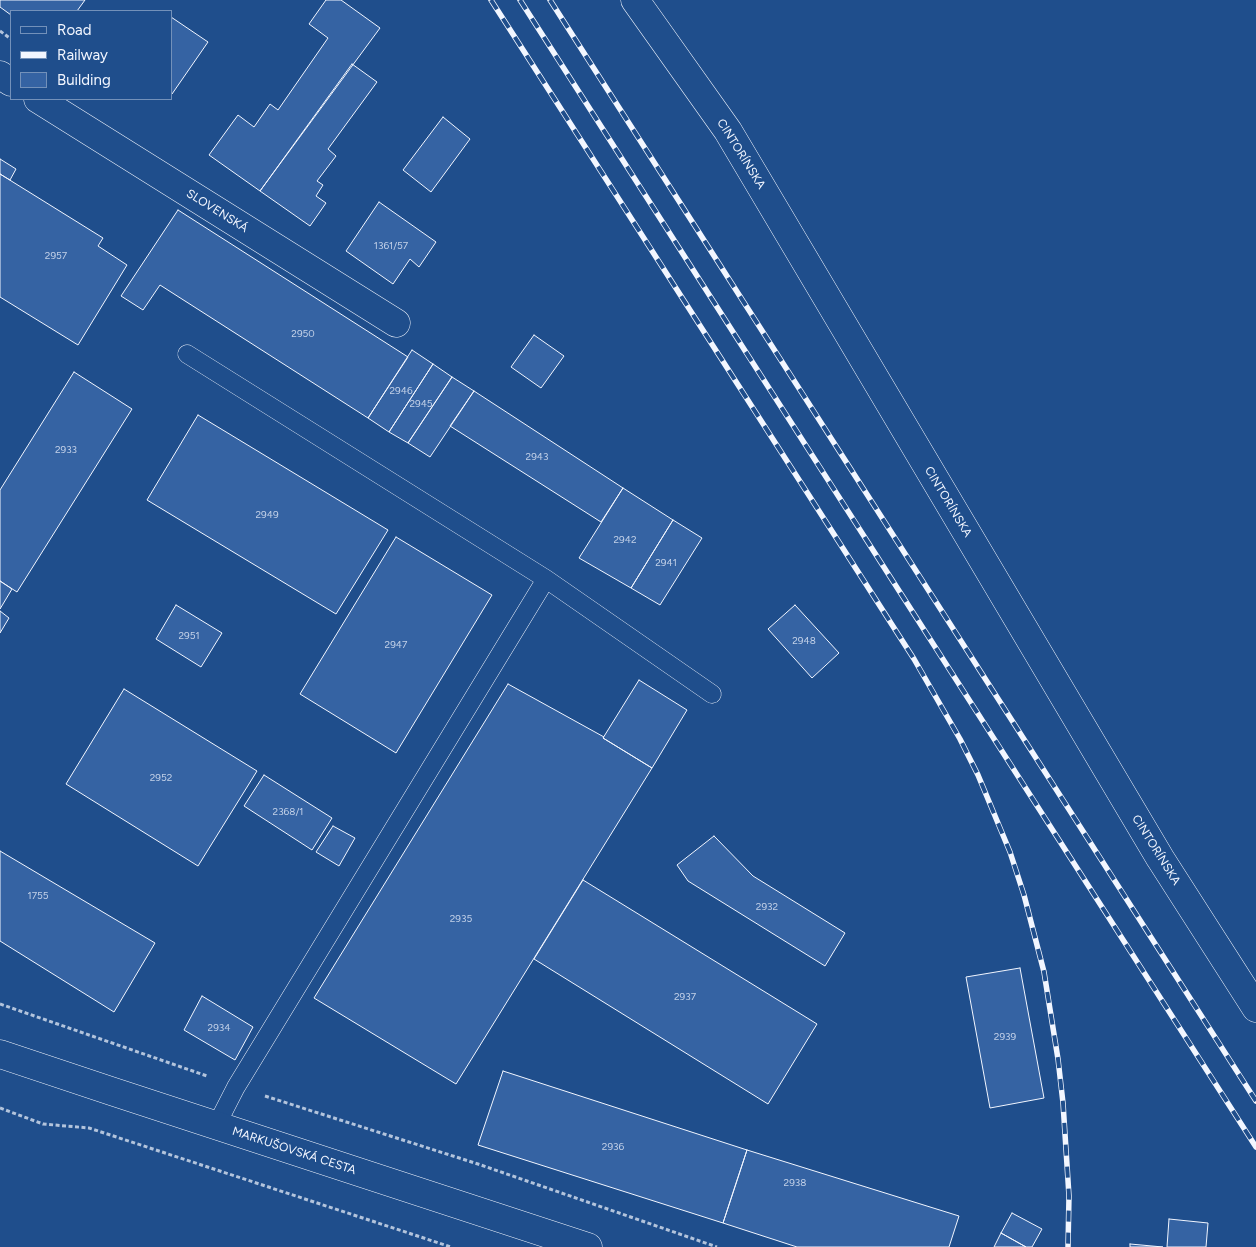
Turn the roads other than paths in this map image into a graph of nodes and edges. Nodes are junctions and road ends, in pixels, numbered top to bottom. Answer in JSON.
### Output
{"nodes":[{"id":1,"x":635,"y":0,"type":"edge"},
{"id":2,"x":40,"y":100,"type":"edge"},
{"id":3,"x":396,"y":323,"type":"dead end"},
{"id":4,"x":187,"y":354,"type":"dead end"},
{"id":5,"x":546,"y":579,"type":"junction"},
{"id":6,"x":712,"y":694,"type":"dead end"},
{"id":7,"x":1256,"y":1008,"type":"edge"},
{"id":8,"x":0,"y":1054,"type":"edge"},
{"id":9,"x":216,"y":1126,"type":"junction"},
{"id":10,"x":520,"y":1225,"type":"junction"},
{"id":11,"x":540,"y":1247,"type":"edge"},
{"id":12,"x":588,"y":1247,"type":"edge"}],
"edges":[{"from":1,"to":7,"type":"street","name":"CINTORÍNSKA"},
{"from":2,"to":3,"type":"street","name":"SLOVENSKÁ"},
{"from":4,"to":5,"type":"lane"},
{"from":5,"to":6,"type":"lane"},
{"from":5,"to":9,"type":"lane"},
{"from":8,"to":9,"type":"street","name":"MARKUŠOVSKÁ CESTA"},
{"from":9,"to":10,"type":"street","name":"MARKUŠOVSKÁ CESTA"},
{"from":10,"to":11,"type":"lane"},
{"from":10,"to":12,"type":"street","name":"MARKUŠOVSKÁ CESTA"}]}
